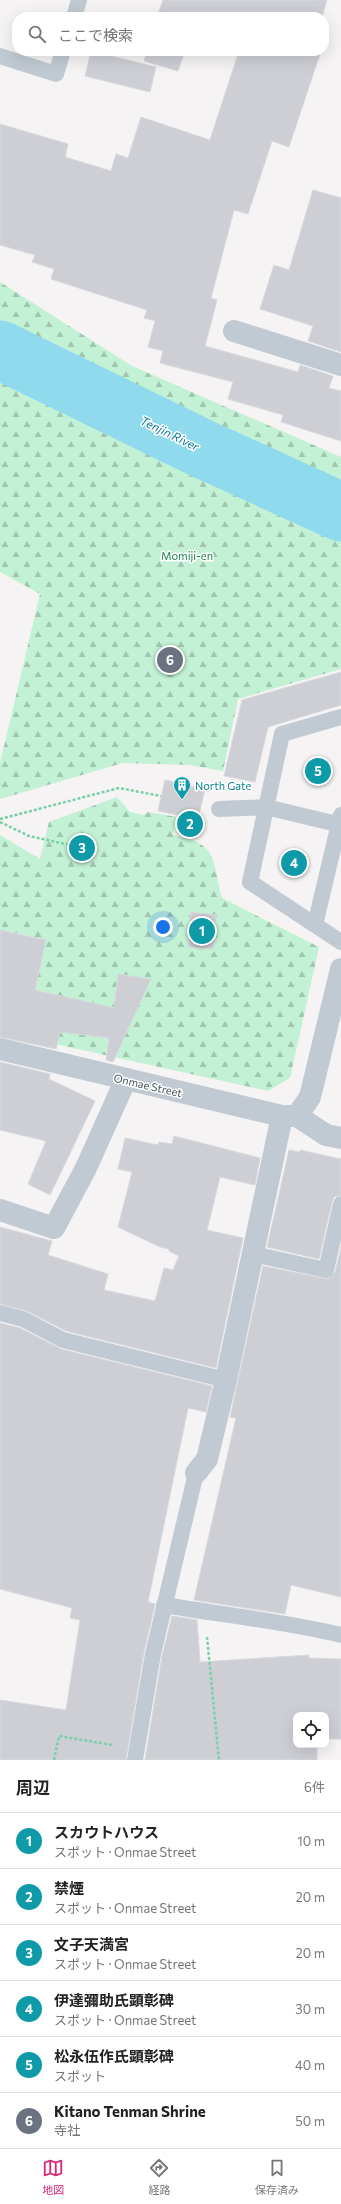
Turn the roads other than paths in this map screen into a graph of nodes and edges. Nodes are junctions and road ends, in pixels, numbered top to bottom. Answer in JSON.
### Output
{"nodes":[{"id":1,"x":79,"y":0,"type":"edge"},
{"id":2,"x":75,"y":12,"type":"edge"},
{"id":3,"x":0,"y":56,"type":"edge"},
{"id":4,"x":61,"y":56,"type":"edge"},
{"id":5,"x":234,"y":331,"type":"dead end"},
{"id":6,"x":341,"y":366,"type":"edge"},
{"id":7,"x":341,"y":717,"type":"edge"},
{"id":8,"x":266,"y":807,"type":"junction"},
{"id":9,"x":219,"y":808,"type":"dead end"},
{"id":10,"x":340,"y":821,"type":"edge"},
{"id":11,"x":315,"y":925,"type":"junction"},
{"id":12,"x":341,"y":942,"type":"edge"},
{"id":13,"x":341,"y":969,"type":"edge"},
{"id":14,"x":0,"y":1049,"type":"edge"},
{"id":15,"x":126,"y":1079,"type":"junction"},
{"id":16,"x":290,"y":1116,"type":"junction"},
{"id":17,"x":341,"y":1138,"type":"edge"},
{"id":18,"x":341,"y":1204,"type":"edge"},
{"id":19,"x":0,"y":1210,"type":"edge"},
{"id":20,"x":253,"y":1254,"type":"junction"},
{"id":21,"x":0,"y":1313,"type":"edge"},
{"id":22,"x":226,"y":1380,"type":"junction"},
{"id":23,"x":196,"y":1473,"type":"joint"},
{"id":24,"x":164,"y":1605,"type":"junction"},
{"id":25,"x":341,"y":1635,"type":"edge"},
{"id":26,"x":135,"y":1755,"type":"edge"}],
"edges":[{"from":1,"to":2,"type":"lane"},
{"from":3,"to":4,"type":"lane"},
{"from":5,"to":6,"type":"street"},
{"from":7,"to":8,"type":"lane"},
{"from":8,"to":9,"type":"lane"},
{"from":8,"to":10,"type":"lane"},
{"from":8,"to":11,"type":"lane"},
{"from":10,"to":11,"type":"lane"},
{"from":11,"to":12,"type":"lane"},
{"from":13,"to":16,"type":"street"},
{"from":14,"to":15,"type":"street","name":"Onmae Street"},
{"from":15,"to":16,"type":"street","name":"Onmae Street"},
{"from":15,"to":19,"type":"street"},
{"from":16,"to":17,"type":"street"},
{"from":16,"to":20,"type":"street"},
{"from":18,"to":20,"type":"lane"},
{"from":20,"to":22,"type":"street"},
{"from":21,"to":22,"type":"lane"},
{"from":22,"to":23,"type":"street"},
{"from":23,"to":24,"type":"lane"},
{"from":24,"to":25,"type":"lane"},
{"from":24,"to":26,"type":"lane"}]}
